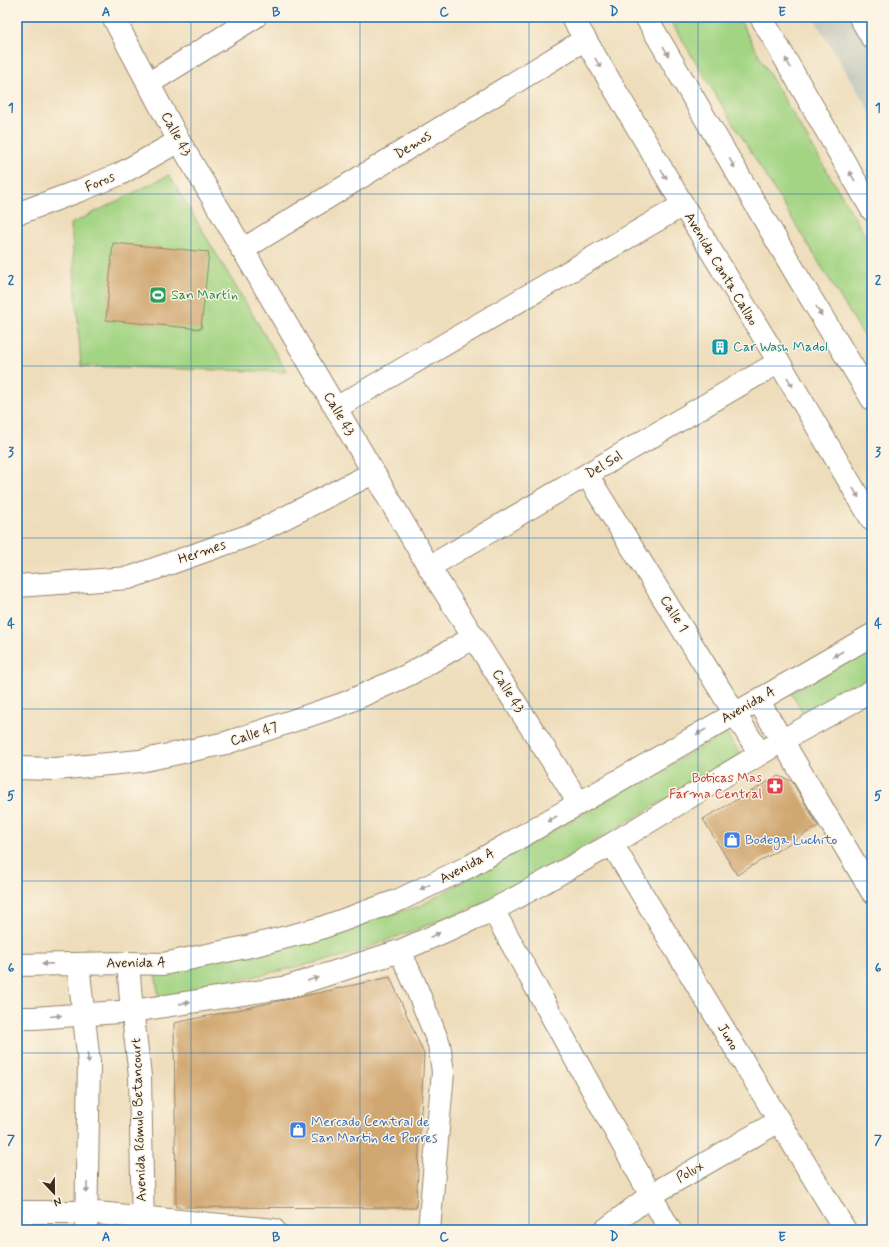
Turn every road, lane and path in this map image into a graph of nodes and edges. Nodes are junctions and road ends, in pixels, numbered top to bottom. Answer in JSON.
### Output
{"nodes":[{"id":1,"x":113,"y":17,"type":"edge"},
{"id":2,"x":255,"y":17,"type":"edge"},
{"id":3,"x":572,"y":17,"type":"edge"},
{"id":4,"x":646,"y":17,"type":"edge"},
{"id":5,"x":761,"y":17,"type":"edge"},
{"id":6,"x":860,"y":17,"type":"edge"},
{"id":7,"x":872,"y":38,"type":"edge"},
{"id":8,"x":584,"y":40,"type":"junction"},
{"id":9,"x":148,"y":84,"type":"junction"},
{"id":10,"x":179,"y":141,"type":"junction"},
{"id":11,"x":683,"y":205,"type":"junction"},
{"id":12,"x":872,"y":210,"type":"edge"},
{"id":13,"x":17,"y":212,"type":"edge"},
{"id":14,"x":242,"y":250,"type":"junction"},
{"id":15,"x":779,"y":362,"type":"junction"},
{"id":16,"x":872,"y":399,"type":"edge"},
{"id":17,"x":336,"y":408,"type":"junction"},
{"id":18,"x":373,"y":473,"type":"junction"},
{"id":19,"x":587,"y":475,"type":"junction"},
{"id":20,"x":872,"y":520,"type":"edge"},
{"id":21,"x":429,"y":567,"type":"junction"},
{"id":22,"x":17,"y":586,"type":"edge"},
{"id":23,"x":872,"y":635,"type":"edge"},
{"id":24,"x":474,"y":637,"type":"junction"},
{"id":25,"x":872,"y":691,"type":"edge"},
{"id":26,"x":758,"y":700,"type":"junction"},
{"id":27,"x":734,"y":713,"type":"junction"},
{"id":28,"x":783,"y":740,"type":"junction"},
{"id":29,"x":760,"y":754,"type":"junction"},
{"id":30,"x":17,"y":768,"type":"edge"},
{"id":31,"x":579,"y":803,"type":"junction"},
{"id":32,"x":612,"y":844,"type":"junction"},
{"id":33,"x":872,"y":892,"type":"edge"},
{"id":34,"x":493,"y":910,"type":"junction"},
{"id":35,"x":400,"y":951,"type":"junction"},
{"id":36,"x":128,"y":963,"type":"junction"},
{"id":37,"x":78,"y":964,"type":"junction"},
{"id":38,"x":17,"y":965,"type":"edge"},
{"id":39,"x":132,"y":1010,"type":"junction"},
{"id":40,"x":83,"y":1014,"type":"junction"},
{"id":41,"x":17,"y":1018,"type":"edge"},
{"id":42,"x":779,"y":1121,"type":"junction"},
{"id":43,"x":651,"y":1195,"type":"junction"},
{"id":44,"x":17,"y":1212,"type":"edge"},
{"id":45,"x":86,"y":1221,"type":"edge"},
{"id":46,"x":143,"y":1224,"type":"edge"},
{"id":47,"x":274,"y":1230,"type":"edge"},
{"id":48,"x":429,"y":1230,"type":"edge"},
{"id":49,"x":606,"y":1230,"type":"edge"},
{"id":50,"x":670,"y":1230,"type":"edge"},
{"id":51,"x":845,"y":1230,"type":"edge"}],
"edges":[{"from":1,"to":9,"type":"street","name":"Calle 43"},
{"from":2,"to":9,"type":"street"},
{"from":3,"to":8,"type":"street","name":"Avenida Canta Callao"},
{"from":4,"to":16,"type":"street","one_way":true},
{"from":12,"to":5,"type":"street","one_way":true},
{"from":6,"to":7,"type":"street"},
{"from":8,"to":11,"type":"street","name":"Avenida Canta Callao","one_way":true},
{"from":8,"to":14,"type":"street","name":"Demos"},
{"from":9,"to":10,"type":"street","name":"Calle 43"},
{"from":10,"to":13,"type":"street","name":"Foros"},
{"from":10,"to":14,"type":"street","name":"Calle 43"},
{"from":11,"to":15,"type":"street","name":"Avenida Canta Callao"},
{"from":11,"to":17,"type":"street"},
{"from":14,"to":17,"type":"street","name":"Calle 43"},
{"from":15,"to":19,"type":"street","name":"Del Sol"},
{"from":15,"to":20,"type":"street","name":"Avenida Canta Callao","one_way":true},
{"from":17,"to":18,"type":"street","name":"Calle 43"},
{"from":18,"to":21,"type":"street","name":"Calle 43"},
{"from":18,"to":22,"type":"street","name":"Hermes"},
{"from":19,"to":21,"type":"street","name":"Del Sol"},
{"from":19,"to":27,"type":"street","name":"Calle 1"},
{"from":21,"to":24,"type":"street","name":"Calle 43"},
{"from":23,"to":26,"type":"street","name":"Avenida A","one_way":true},
{"from":24,"to":30,"type":"street","name":"Calle 47"},
{"from":24,"to":31,"type":"street","name":"Calle 43"},
{"from":25,"to":28,"type":"street"},
{"from":26,"to":27,"type":"street","name":"Avenida A"},
{"from":26,"to":28,"type":"street"},
{"from":27,"to":29,"type":"street","name":"Calle 1"},
{"from":27,"to":31,"type":"street","name":"Avenida A","one_way":true},
{"from":28,"to":29,"type":"street"},
{"from":28,"to":33,"type":"street"},
{"from":29,"to":32,"type":"street"},
{"from":31,"to":36,"type":"street","name":"Avenida A","one_way":true},
{"from":32,"to":34,"type":"street"},
{"from":32,"to":42,"type":"street","name":"Juno"},
{"from":35,"to":34,"type":"street","one_way":true},
{"from":34,"to":43,"type":"street"},
{"from":39,"to":35,"type":"street","one_way":true},
{"from":35,"to":48,"type":"street"},
{"from":36,"to":37,"type":"street","name":"Avenida A"},
{"from":36,"to":39,"type":"street","name":"Avenida Rómulo Betancourt"},
{"from":37,"to":38,"type":"street","name":"Avenida A","one_way":true},
{"from":37,"to":40,"type":"street"},
{"from":39,"to":40,"type":"street"},
{"from":39,"to":46,"type":"street","name":"Avenida Rómulo Betancourt"},
{"from":41,"to":40,"type":"street","one_way":true},
{"from":40,"to":45,"type":"street","one_way":true},
{"from":42,"to":43,"type":"street","name":"Polux"},
{"from":42,"to":51,"type":"street","name":"Juno"},
{"from":43,"to":49,"type":"street","name":"Polux"},
{"from":43,"to":50,"type":"street"},
{"from":44,"to":45,"type":"street"},
{"from":45,"to":46,"type":"street"},
{"from":46,"to":47,"type":"street"}]}
